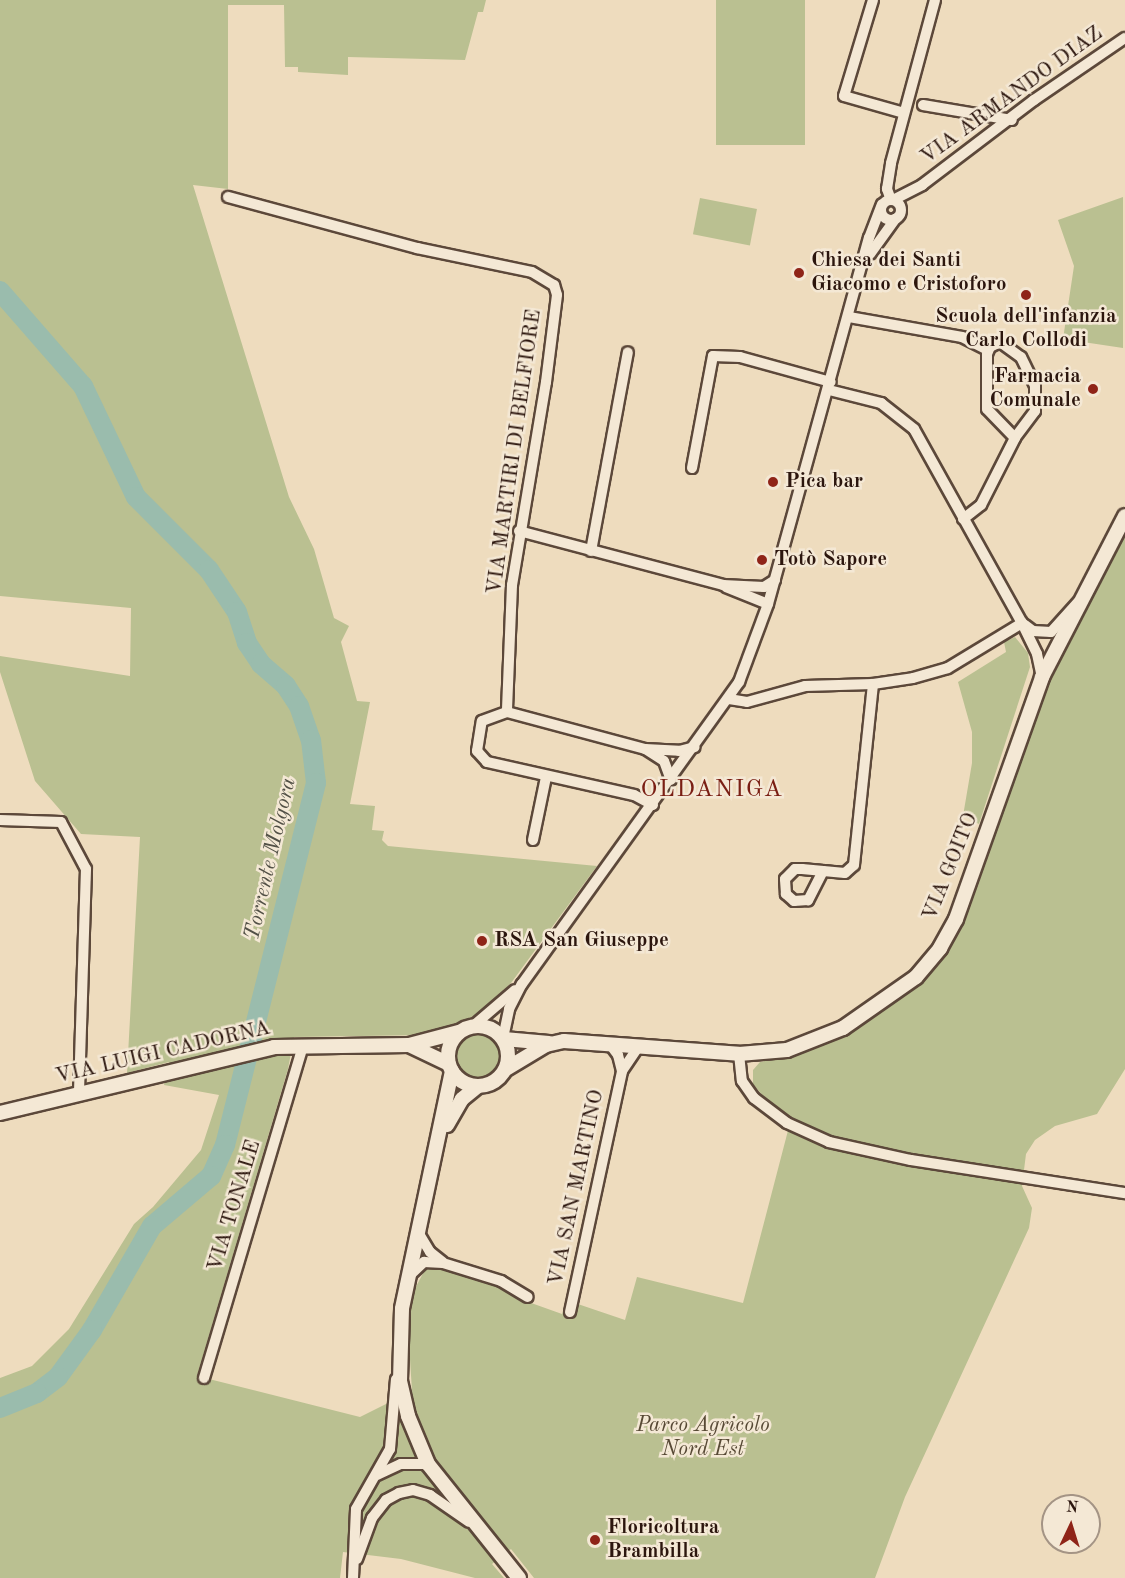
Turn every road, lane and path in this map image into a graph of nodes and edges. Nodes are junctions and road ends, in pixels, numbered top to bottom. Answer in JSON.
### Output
{"nodes":[{"id":1,"x":873,"y":0,"type":"edge"},
{"id":2,"x":935,"y":0,"type":"edge"},
{"id":3,"x":1125,"y":38,"type":"edge"},
{"id":4,"x":923,"y":105,"type":"dead end"},
{"id":5,"x":904,"y":113,"type":"junction"},
{"id":6,"x":1012,"y":120,"type":"junction"},
{"id":7,"x":922,"y":185,"type":"junction"},
{"id":8,"x":228,"y":196,"type":"dead end"},
{"id":9,"x":888,"y":202,"type":"junction"},
{"id":10,"x":899,"y":215,"type":"junction"},
{"id":11,"x":865,"y":262,"type":"junction"},
{"id":12,"x":849,"y":317,"type":"junction"},
{"id":13,"x":988,"y":350,"type":"junction"},
{"id":14,"x":628,"y":352,"type":"dead end"},
{"id":15,"x":830,"y":386,"type":"junction"},
{"id":16,"x":1015,"y":438,"type":"junction"},
{"id":17,"x":692,"y":468,"type":"dead end"},
{"id":18,"x":1125,"y":516,"type":"edge"},
{"id":19,"x":963,"y":519,"type":"junction"},
{"id":20,"x":519,"y":531,"type":"junction"},
{"id":21,"x":591,"y":551,"type":"junction"},
{"id":22,"x":775,"y":580,"type":"junction"},
{"id":23,"x":723,"y":585,"type":"junction"},
{"id":24,"x":1080,"y":600,"type":"junction"},
{"id":25,"x":768,"y":604,"type":"junction"},
{"id":26,"x":1022,"y":623,"type":"junction"},
{"id":27,"x":1042,"y":677,"type":"junction"},
{"id":28,"x":873,"y":684,"type":"junction"},
{"id":29,"x":729,"y":699,"type":"junction"},
{"id":30,"x":507,"y":712,"type":"junction"},
{"id":31,"x":695,"y":747,"type":"junction"},
{"id":32,"x":645,"y":749,"type":"junction"},
{"id":33,"x":546,"y":777,"type":"junction"},
{"id":34,"x":671,"y":780,"type":"junction"},
{"id":35,"x":653,"y":804,"type":"junction"},
{"id":36,"x":0,"y":820,"type":"edge"},
{"id":37,"x":533,"y":840,"type":"dead end"},
{"id":38,"x":824,"y":871,"type":"dead end"},
{"id":39,"x":522,"y":984,"type":"junction"},
{"id":40,"x":473,"y":1026,"type":"junction"},
{"id":41,"x":459,"y":1032,"type":"junction"},
{"id":42,"x":503,"y":1039,"type":"junction"},
{"id":43,"x":554,"y":1043,"type":"junction"},
{"id":44,"x":609,"y":1043,"type":"junction"},
{"id":45,"x":303,"y":1045,"type":"junction"},
{"id":46,"x":410,"y":1045,"type":"junction"},
{"id":47,"x":638,"y":1047,"type":"junction"},
{"id":48,"x":739,"y":1054,"type":"junction"},
{"id":49,"x":450,"y":1067,"type":"junction"},
{"id":50,"x":506,"y":1068,"type":"junction"},
{"id":51,"x":622,"y":1071,"type":"junction"},
{"id":52,"x":477,"y":1087,"type":"junction"},
{"id":53,"x":79,"y":1095,"type":"junction"},
{"id":54,"x":0,"y":1113,"type":"edge"},
{"id":55,"x":439,"y":1144,"type":"junction"},
{"id":56,"x":1125,"y":1193,"type":"edge"},
{"id":57,"x":418,"y":1232,"type":"junction"},
{"id":58,"x":443,"y":1263,"type":"junction"},
{"id":59,"x":409,"y":1277,"type":"junction"},
{"id":60,"x":528,"y":1297,"type":"dead end"},
{"id":61,"x":570,"y":1312,"type":"dead end"},
{"id":62,"x":398,"y":1362,"type":"junction"},
{"id":63,"x":204,"y":1378,"type":"dead end"},
{"id":64,"x":428,"y":1464,"type":"junction"},
{"id":65,"x":373,"y":1479,"type":"junction"},
{"id":66,"x":485,"y":1534,"type":"junction"},
{"id":67,"x":353,"y":1574,"type":"edge"},
{"id":68,"x":519,"y":1578,"type":"edge"}],
"edges":[{"from":1,"to":5,"type":"street"},
{"from":2,"to":5,"type":"street"},
{"from":3,"to":6,"type":"street","name":"VIA ARMANDO DIAZ"},
{"from":4,"to":6,"type":"street"},
{"from":5,"to":9,"type":"street"},
{"from":6,"to":7,"type":"street","name":"VIA ARMANDO DIAZ"},
{"from":7,"to":9,"type":"street","name":"VIA ARMANDO DIAZ"},
{"from":7,"to":10,"type":"street","name":"VIA ARMANDO DIAZ"},
{"from":8,"to":20,"type":"street","name":"VIA MARTIRI DI BELFIORE"},
{"from":9,"to":10,"type":"street"},
{"from":9,"to":10,"type":"street"},
{"from":9,"to":11,"type":"street","name":"VIA ARMANDO DIAZ"},
{"from":10,"to":11,"type":"street","name":"VIA ARMANDO DIAZ"},
{"from":11,"to":12,"type":"street","name":"VIA ARMANDO DIAZ"},
{"from":12,"to":13,"type":"street"},
{"from":12,"to":15,"type":"street","name":"VIA ARMANDO DIAZ"},
{"from":13,"to":16,"type":"street"},
{"from":13,"to":16,"type":"street"},
{"from":14,"to":21,"type":"street"},
{"from":15,"to":17,"type":"street"},
{"from":15,"to":19,"type":"street"},
{"from":15,"to":22,"type":"street","name":"VIA ARMANDO DIAZ"},
{"from":16,"to":19,"type":"street"},
{"from":18,"to":24,"type":"street","name":"VIA GOITO"},
{"from":19,"to":26,"type":"street"},
{"from":20,"to":21,"type":"street"},
{"from":20,"to":30,"type":"street","name":"VIA MARTIRI DI BELFIORE"},
{"from":21,"to":23,"type":"street"},
{"from":22,"to":23,"type":"street"},
{"from":22,"to":25,"type":"street","name":"VIA ARMANDO DIAZ"},
{"from":23,"to":25,"type":"street"},
{"from":24,"to":26,"type":"street"},
{"from":24,"to":27,"type":"street","name":"VIA GOITO"},
{"from":25,"to":29,"type":"street","name":"VIA ARMANDO DIAZ"},
{"from":26,"to":27,"type":"street"},
{"from":26,"to":28,"type":"street"},
{"from":27,"to":48,"type":"street","name":"VIA GOITO"},
{"from":28,"to":29,"type":"street"},
{"from":28,"to":38,"type":"street"},
{"from":29,"to":31,"type":"street","name":"VIA ARMANDO DIAZ"},
{"from":30,"to":32,"type":"street"},
{"from":30,"to":33,"type":"street"},
{"from":31,"to":32,"type":"street"},
{"from":31,"to":34,"type":"street","name":"VIA ARMANDO DIAZ"},
{"from":32,"to":34,"type":"street"},
{"from":33,"to":35,"type":"street"},
{"from":33,"to":37,"type":"street"},
{"from":34,"to":35,"type":"street","name":"VIA ARMANDO DIAZ"},
{"from":35,"to":39,"type":"street","name":"VIA ARMANDO DIAZ"},
{"from":36,"to":53,"type":"street"},
{"from":39,"to":40,"type":"street","name":"VIA ARMANDO DIAZ"},
{"from":39,"to":42,"type":"street","name":"VIA ARMANDO DIAZ"},
{"from":40,"to":41,"type":"street"},
{"from":40,"to":42,"type":"street"},
{"from":41,"to":46,"type":"street","name":"VIA LUIGI CADORNA"},
{"from":41,"to":49,"type":"street"},
{"from":42,"to":43,"type":"street","name":"VIA GOITO"},
{"from":42,"to":50,"type":"street"},
{"from":43,"to":44,"type":"street","name":"VIA GOITO"},
{"from":43,"to":50,"type":"street","name":"VIA GOITO"},
{"from":44,"to":47,"type":"street","name":"VIA GOITO"},
{"from":44,"to":51,"type":"street","name":"VIA SAN MARTINO"},
{"from":45,"to":46,"type":"street","name":"VIA LUIGI CADORNA"},
{"from":45,"to":53,"type":"street","name":"VIA LUIGI CADORNA"},
{"from":45,"to":63,"type":"street","name":"VIA TONALE"},
{"from":46,"to":49,"type":"street","name":"VIA LUIGI CADORNA"},
{"from":47,"to":48,"type":"street","name":"VIA GOITO"},
{"from":47,"to":51,"type":"street","name":"VIA SAN MARTINO"},
{"from":48,"to":56,"type":"street"},
{"from":49,"to":52,"type":"street"},
{"from":49,"to":55,"type":"street"},
{"from":50,"to":52,"type":"street"},
{"from":51,"to":61,"type":"street","name":"VIA SAN MARTINO"},
{"from":52,"to":55,"type":"street"},
{"from":53,"to":54,"type":"street","name":"VIA LUIGI CADORNA"},
{"from":55,"to":57,"type":"street"},
{"from":57,"to":58,"type":"street"},
{"from":57,"to":59,"type":"street"},
{"from":58,"to":59,"type":"street"},
{"from":58,"to":60,"type":"street"},
{"from":59,"to":62,"type":"street"},
{"from":62,"to":64,"type":"street"},
{"from":62,"to":65,"type":"street"},
{"from":64,"to":65,"type":"street"},
{"from":64,"to":66,"type":"street"},
{"from":65,"to":67,"type":"street"},
{"from":66,"to":67,"type":"street"},
{"from":66,"to":68,"type":"street"}]}
